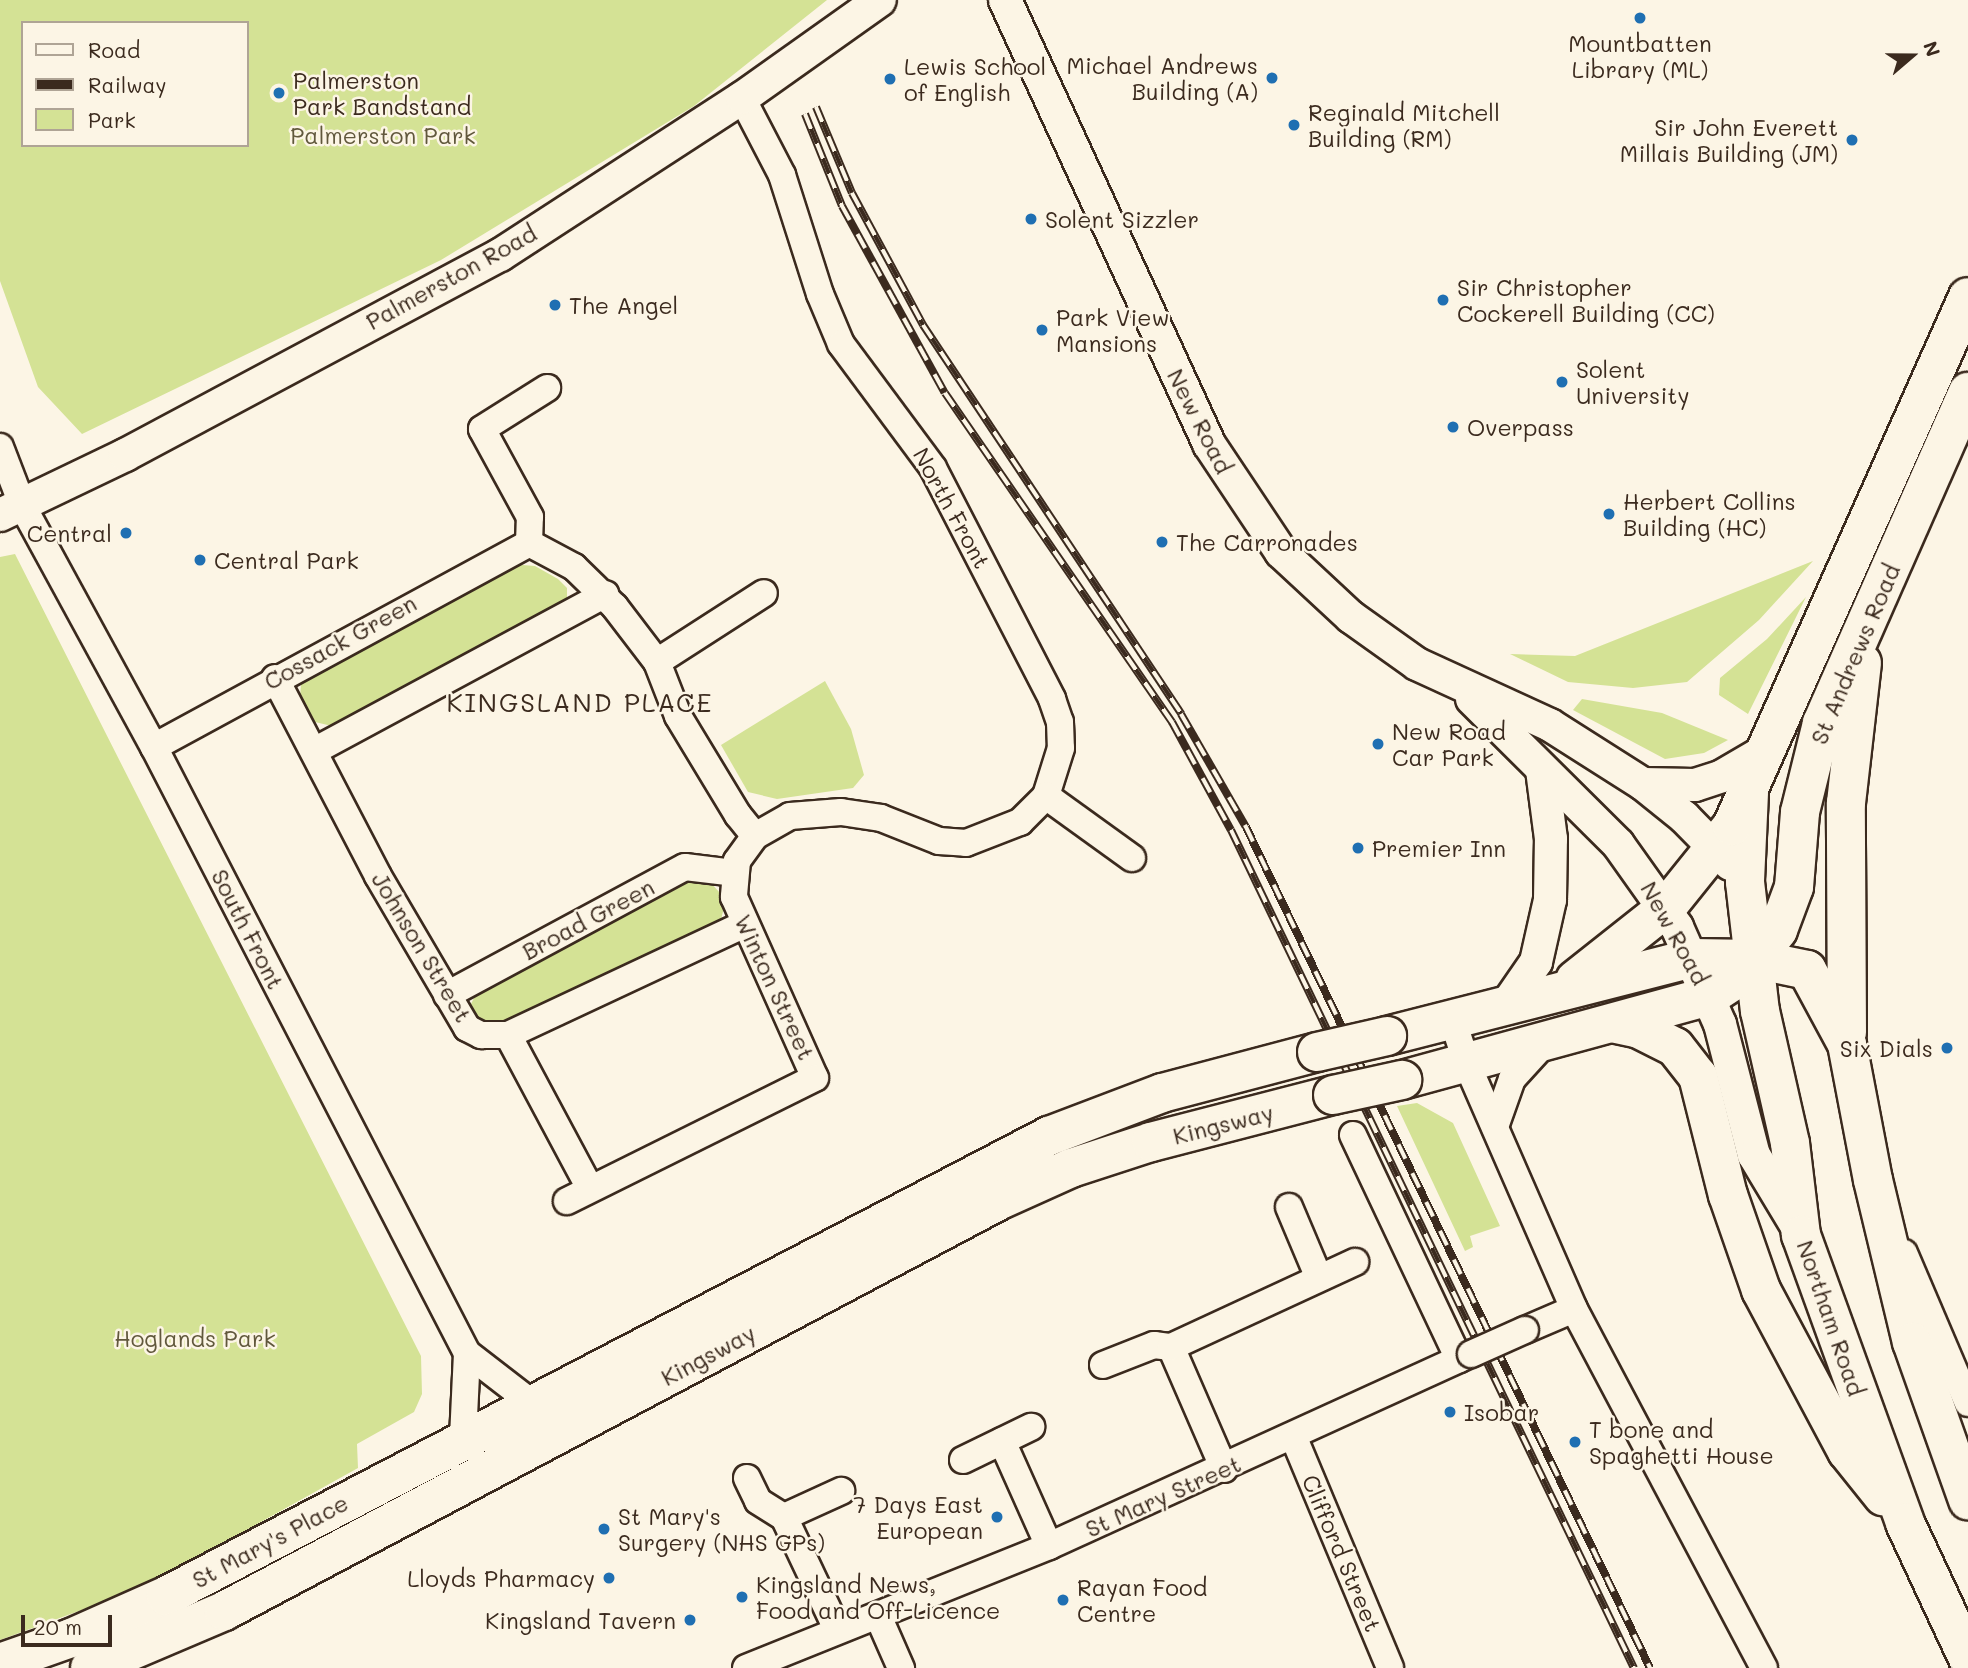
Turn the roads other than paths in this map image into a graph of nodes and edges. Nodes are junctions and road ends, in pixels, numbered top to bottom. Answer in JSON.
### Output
{"nodes":[{"id":1,"x":880,"y":0,"type":"edge"},
{"id":2,"x":1005,"y":0,"type":"edge"},
{"id":3,"x":742,"y":98,"type":"junction"},
{"id":4,"x":1968,"y":297,"type":"edge"},
{"id":5,"x":547,"y":388,"type":"dead end"},
{"id":6,"x":1968,"y":392,"type":"edge"},
{"id":7,"x":0,"y":447,"type":"edge"},
{"id":8,"x":12,"y":511,"type":"edge"},
{"id":9,"x":528,"y":543,"type":"junction"},
{"id":10,"x":764,"y":593,"type":"dead end"},
{"id":11,"x":605,"y":594,"type":"junction"},
{"id":12,"x":1880,"y":597,"type":"junction"},
{"id":13,"x":657,"y":662,"type":"junction"},
{"id":14,"x":275,"y":678,"type":"junction"},
{"id":15,"x":1459,"y":687,"type":"junction"},
{"id":16,"x":154,"y":747,"type":"junction"},
{"id":17,"x":314,"y":751,"type":"junction"},
{"id":18,"x":1765,"y":751,"type":"junction"},
{"id":19,"x":1542,"y":770,"type":"junction"},
{"id":20,"x":1643,"y":784,"type":"junction"},
{"id":21,"x":1749,"y":793,"type":"junction"},
{"id":22,"x":1046,"y":796,"type":"junction"},
{"id":23,"x":755,"y":836,"type":"junction"},
{"id":24,"x":1717,"y":849,"type":"junction"},
{"id":25,"x":1132,"y":858,"type":"dead end"},
{"id":26,"x":734,"y":873,"type":"junction"},
{"id":27,"x":1745,"y":882,"type":"junction"},
{"id":28,"x":1666,"y":908,"type":"junction"},
{"id":29,"x":743,"y":925,"type":"junction"},
{"id":30,"x":1778,"y":930,"type":"junction"},
{"id":31,"x":1693,"y":958,"type":"junction"},
{"id":32,"x":1754,"y":959,"type":"junction"},
{"id":33,"x":1807,"y":970,"type":"junction"},
{"id":34,"x":1559,"y":991,"type":"junction"},
{"id":35,"x":447,"y":995,"type":"junction"},
{"id":36,"x":1710,"y":996,"type":"junction"},
{"id":37,"x":1507,"y":1004,"type":"junction"},
{"id":38,"x":1453,"y":1021,"type":"junction"},
{"id":39,"x":1616,"y":1024,"type":"junction"},
{"id":40,"x":508,"y":1035,"type":"junction"},
{"id":41,"x":1544,"y":1044,"type":"junction"},
{"id":42,"x":1847,"y":1044,"type":"junction"},
{"id":43,"x":1467,"y":1064,"type":"junction"},
{"id":44,"x":1494,"y":1127,"type":"junction"},
{"id":45,"x":1353,"y":1135,"type":"dead end"},
{"id":46,"x":1873,"y":1180,"type":"junction"},
{"id":47,"x":589,"y":1187,"type":"junction"},
{"id":48,"x":567,"y":1201,"type":"dead end"},
{"id":49,"x":1289,"y":1207,"type":"dead end"},
{"id":50,"x":1801,"y":1235,"type":"junction"},
{"id":51,"x":1355,"y":1262,"type":"dead end"},
{"id":52,"x":1319,"y":1278,"type":"junction"},
{"id":53,"x":1574,"y":1309,"type":"junction"},
{"id":54,"x":1171,"y":1347,"type":"junction"},
{"id":55,"x":467,"y":1353,"type":"junction"},
{"id":56,"x":1465,"y":1357,"type":"junction"},
{"id":57,"x":1103,"y":1365,"type":"dead end"},
{"id":58,"x":1968,"y":1403,"type":"edge"},
{"id":59,"x":533,"y":1404,"type":"junction"},
{"id":60,"x":1031,"y":1427,"type":"dead end"},
{"id":61,"x":463,"y":1438,"type":"junction"},
{"id":62,"x":1294,"y":1438,"type":"junction"},
{"id":63,"x":1002,"y":1441,"type":"junction"},
{"id":64,"x":534,"y":1445,"type":"joint"},
{"id":65,"x":963,"y":1460,"type":"dead end"},
{"id":66,"x":1224,"y":1469,"type":"junction"},
{"id":67,"x":747,"y":1478,"type":"dead end"},
{"id":68,"x":841,"y":1491,"type":"dead end"},
{"id":69,"x":1968,"y":1500,"type":"edge"},
{"id":70,"x":784,"y":1517,"type":"junction"},
{"id":71,"x":1905,"y":1523,"type":"junction"},
{"id":72,"x":1049,"y":1546,"type":"junction"},
{"id":73,"x":880,"y":1618,"type":"junction"},
{"id":74,"x":837,"y":1629,"type":"junction"},
{"id":75,"x":1968,"y":1658,"type":"edge"},
{"id":76,"x":0,"y":1663,"type":"edge"},
{"id":77,"x":90,"y":1668,"type":"edge"},
{"id":78,"x":747,"y":1668,"type":"edge"},
{"id":79,"x":901,"y":1668,"type":"edge"},
{"id":80,"x":1390,"y":1668,"type":"edge"},
{"id":81,"x":1765,"y":1668,"type":"edge"}],
"edges":[{"from":1,"to":3,"type":"street","name":"Palmerston Road"},
{"from":2,"to":15,"type":"street","name":"New Road"},
{"from":3,"to":8,"type":"street","name":"Palmerston Road"},
{"from":3,"to":22,"type":"street","name":"North Front"},
{"from":4,"to":18,"type":"main road","name":"St Andrews Road"},
{"from":5,"to":9,"type":"street"},
{"from":6,"to":12,"type":"main road","name":"St Andrews Road"},
{"from":7,"to":8,"type":"street","name":"South Front"},
{"from":8,"to":16,"type":"street","name":"South Front"},
{"from":9,"to":11,"type":"street"},
{"from":9,"to":14,"type":"street","name":"Cossack Green"},
{"from":10,"to":13,"type":"street"},
{"from":11,"to":13,"type":"street"},
{"from":11,"to":17,"type":"street"},
{"from":12,"to":30,"type":"main road","name":"St Andrews Road"},
{"from":12,"to":42,"type":"main road"},
{"from":13,"to":23,"type":"street"},
{"from":14,"to":16,"type":"street","name":"Cossack Green"},
{"from":14,"to":17,"type":"street","name":"Johnson Street"},
{"from":15,"to":19,"type":"street","name":"New Road"},
{"from":15,"to":20,"type":"street","name":"New Road"},
{"from":16,"to":55,"type":"street","name":"South Front"},
{"from":17,"to":35,"type":"street","name":"Johnson Street"},
{"from":18,"to":20,"type":"street"},
{"from":18,"to":21,"type":"main road","name":"St Andrews Road"},
{"from":19,"to":28,"type":"street","name":"New Road"},
{"from":19,"to":37,"type":"street"},
{"from":20,"to":24,"type":"street","name":"New Road"},
{"from":21,"to":24,"type":"main road","name":"St Andrews Road"},
{"from":21,"to":27,"type":"main road","name":"Northam Road"},
{"from":22,"to":23,"type":"street"},
{"from":22,"to":25,"type":"street"},
{"from":23,"to":26,"type":"street"},
{"from":24,"to":27,"type":"street","name":"New Road"},
{"from":24,"to":28,"type":"main road","name":"St Andrews Road"},
{"from":26,"to":29,"type":"street","name":"Winton Street"},
{"from":26,"to":35,"type":"street","name":"Broad Green"},
{"from":27,"to":30,"type":"street","name":"New Road"},
{"from":27,"to":32,"type":"main road","name":"Northam Road"},
{"from":28,"to":31,"type":"street","name":"New Road"},
{"from":28,"to":34,"type":"main road","name":"Kingsway"},
{"from":29,"to":40,"type":"street"},
{"from":29,"to":47,"type":"street","name":"Winton Street"},
{"from":30,"to":32,"type":"main road","name":"St Andrews Road"},
{"from":30,"to":33,"type":"street","name":"New Road"},
{"from":31,"to":32,"type":"main road","name":"Kingsway"},
{"from":31,"to":34,"type":"main road","name":"Kingsway"},
{"from":31,"to":36,"type":"street","name":"New Road"},
{"from":32,"to":33,"type":"main road"},
{"from":32,"to":36,"type":"main road","name":"Kingsway"},
{"from":32,"to":50,"type":"main road","name":"Northam Road"},
{"from":33,"to":42,"type":"main road"},
{"from":34,"to":37,"type":"main road","name":"Kingsway"},
{"from":35,"to":40,"type":"street","name":"Johnson Street"},
{"from":36,"to":39,"type":"main road","name":"Kingsway"},
{"from":36,"to":50,"type":"street","name":"New Road"},
{"from":37,"to":38,"type":"main road","name":"Kingsway"},
{"from":38,"to":43,"type":"street"},
{"from":38,"to":59,"type":"main road","name":"Kingsway","bridge":true},
{"from":39,"to":41,"type":"main road","name":"Kingsway"},
{"from":39,"to":71,"type":"main road"},
{"from":40,"to":47,"type":"street"},
{"from":41,"to":43,"type":"main road","name":"Kingsway"},
{"from":41,"to":44,"type":"street"},
{"from":42,"to":46,"type":"main road"},
{"from":43,"to":44,"type":"street"},
{"from":43,"to":64,"type":"main road","name":"Kingsway","bridge":true},
{"from":44,"to":53,"type":"street"},
{"from":45,"to":56,"type":"street"},
{"from":46,"to":58,"type":"street"},
{"from":46,"to":69,"type":"main road"},
{"from":47,"to":48,"type":"street","name":"Winton Street"},
{"from":49,"to":52,"type":"street"},
{"from":50,"to":71,"type":"main road","name":"Northam Road"},
{"from":51,"to":52,"type":"street"},
{"from":52,"to":54,"type":"street"},
{"from":53,"to":56,"type":"street","name":"St Mary Street","bridge":true},
{"from":53,"to":81,"type":"street"},
{"from":54,"to":57,"type":"street"},
{"from":54,"to":66,"type":"street"},
{"from":55,"to":59,"type":"street","name":"South Front"},
{"from":55,"to":61,"type":"street"},
{"from":56,"to":62,"type":"street","name":"St Mary Street"},
{"from":59,"to":61,"type":"main road","name":"St Mary's Place"},
{"from":60,"to":63,"type":"street"},
{"from":61,"to":76,"type":"main road","name":"St Mary's Place"},
{"from":62,"to":66,"type":"street","name":"St Mary Street"},
{"from":62,"to":80,"type":"street","name":"Clifford Street"},
{"from":63,"to":65,"type":"street"},
{"from":63,"to":72,"type":"street"},
{"from":64,"to":77,"type":"main road","name":"St Mary's Place"},
{"from":66,"to":72,"type":"street","name":"St Mary Street"},
{"from":67,"to":70,"type":"street"},
{"from":68,"to":70,"type":"street"},
{"from":70,"to":74,"type":"street"},
{"from":71,"to":75,"type":"main road","name":"Northam Road"},
{"from":72,"to":73,"type":"street","name":"St Mary Street"},
{"from":73,"to":74,"type":"street","name":"St Mary Street"},
{"from":73,"to":79,"type":"street"},
{"from":74,"to":78,"type":"street","name":"St Mary Street"}]}
